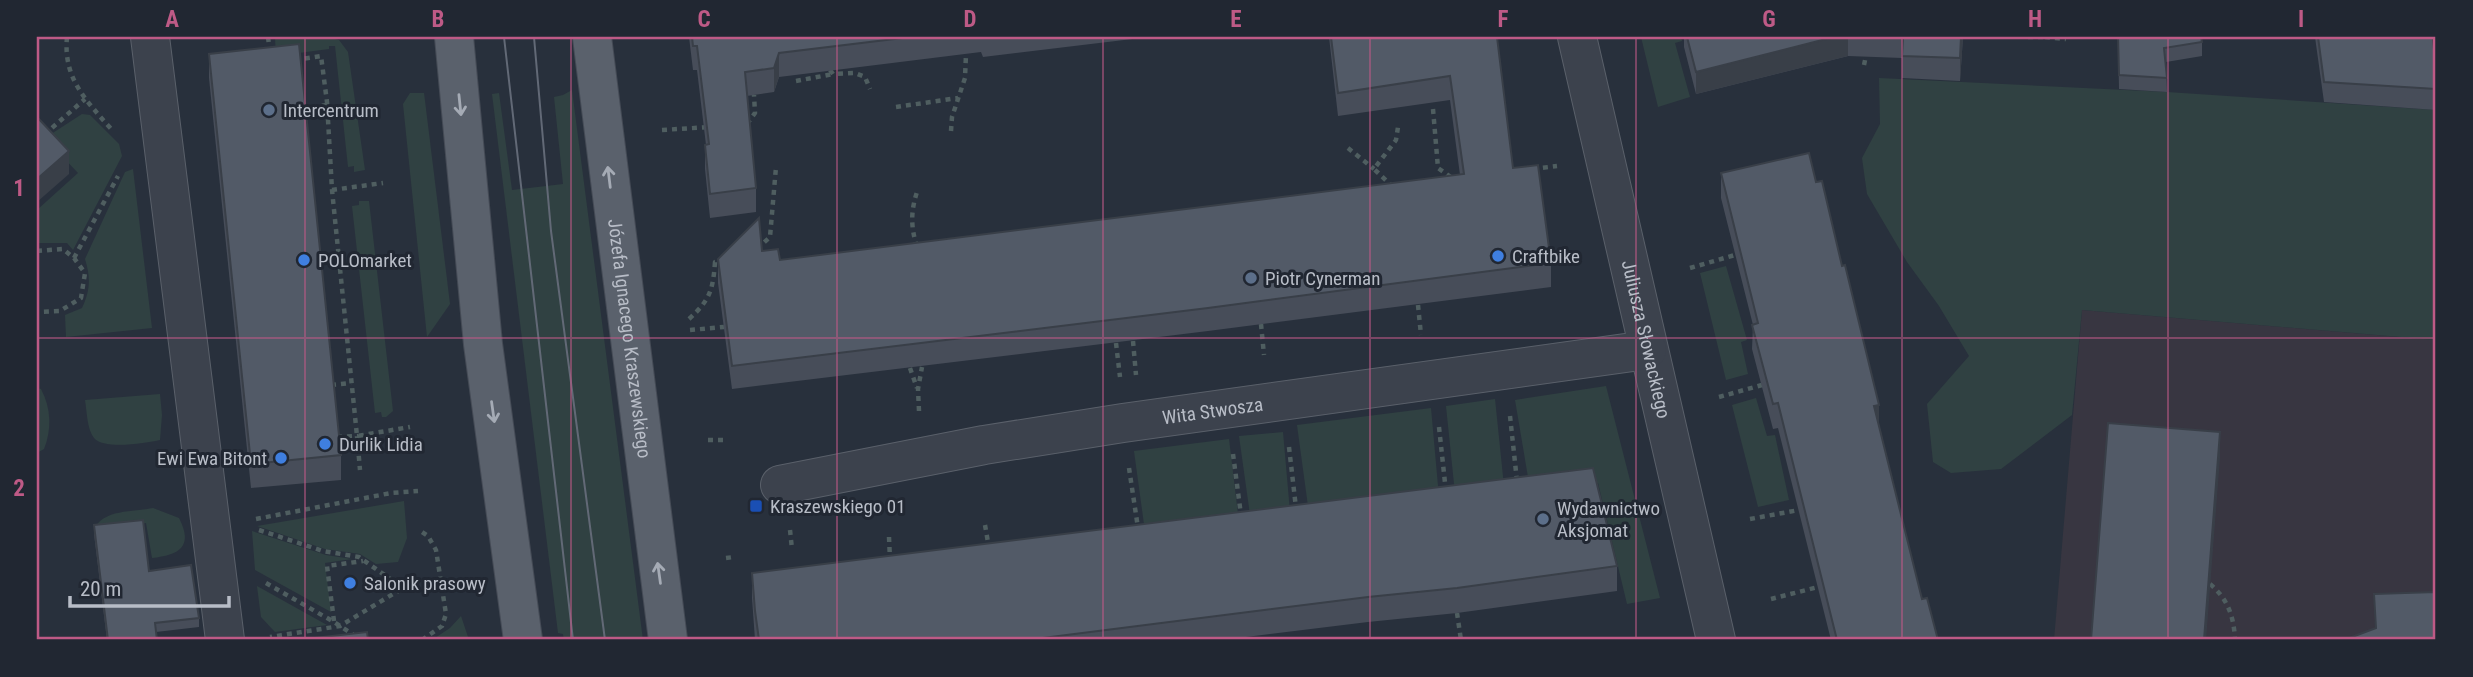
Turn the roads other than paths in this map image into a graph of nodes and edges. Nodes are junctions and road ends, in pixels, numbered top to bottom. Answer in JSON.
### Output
{"nodes":[{"id":1,"x":150,"y":37,"type":"edge"},
{"id":2,"x":454,"y":37,"type":"edge"},
{"id":3,"x":592,"y":37,"type":"edge"},
{"id":4,"x":1577,"y":37,"type":"edge"},
{"id":5,"x":1647,"y":350,"type":"junction"},
{"id":6,"x":780,"y":485,"type":"dead end"},
{"id":7,"x":225,"y":640,"type":"edge"},
{"id":8,"x":523,"y":640,"type":"edge"},
{"id":9,"x":668,"y":640,"type":"edge"},
{"id":10,"x":1716,"y":640,"type":"edge"}],
"edges":[{"from":1,"to":7,"type":"street"},
{"from":2,"to":8,"type":"main road","one_way":true},
{"from":9,"to":3,"type":"main road","name":"Józefa Ignacego Kraszewskiego","one_way":true},
{"from":4,"to":5,"type":"street","name":"Juliusza Słowackiego"},
{"from":5,"to":6,"type":"street","name":"Wita Stwosza"},
{"from":5,"to":10,"type":"street","name":"Juliusza Słowackiego"}]}
